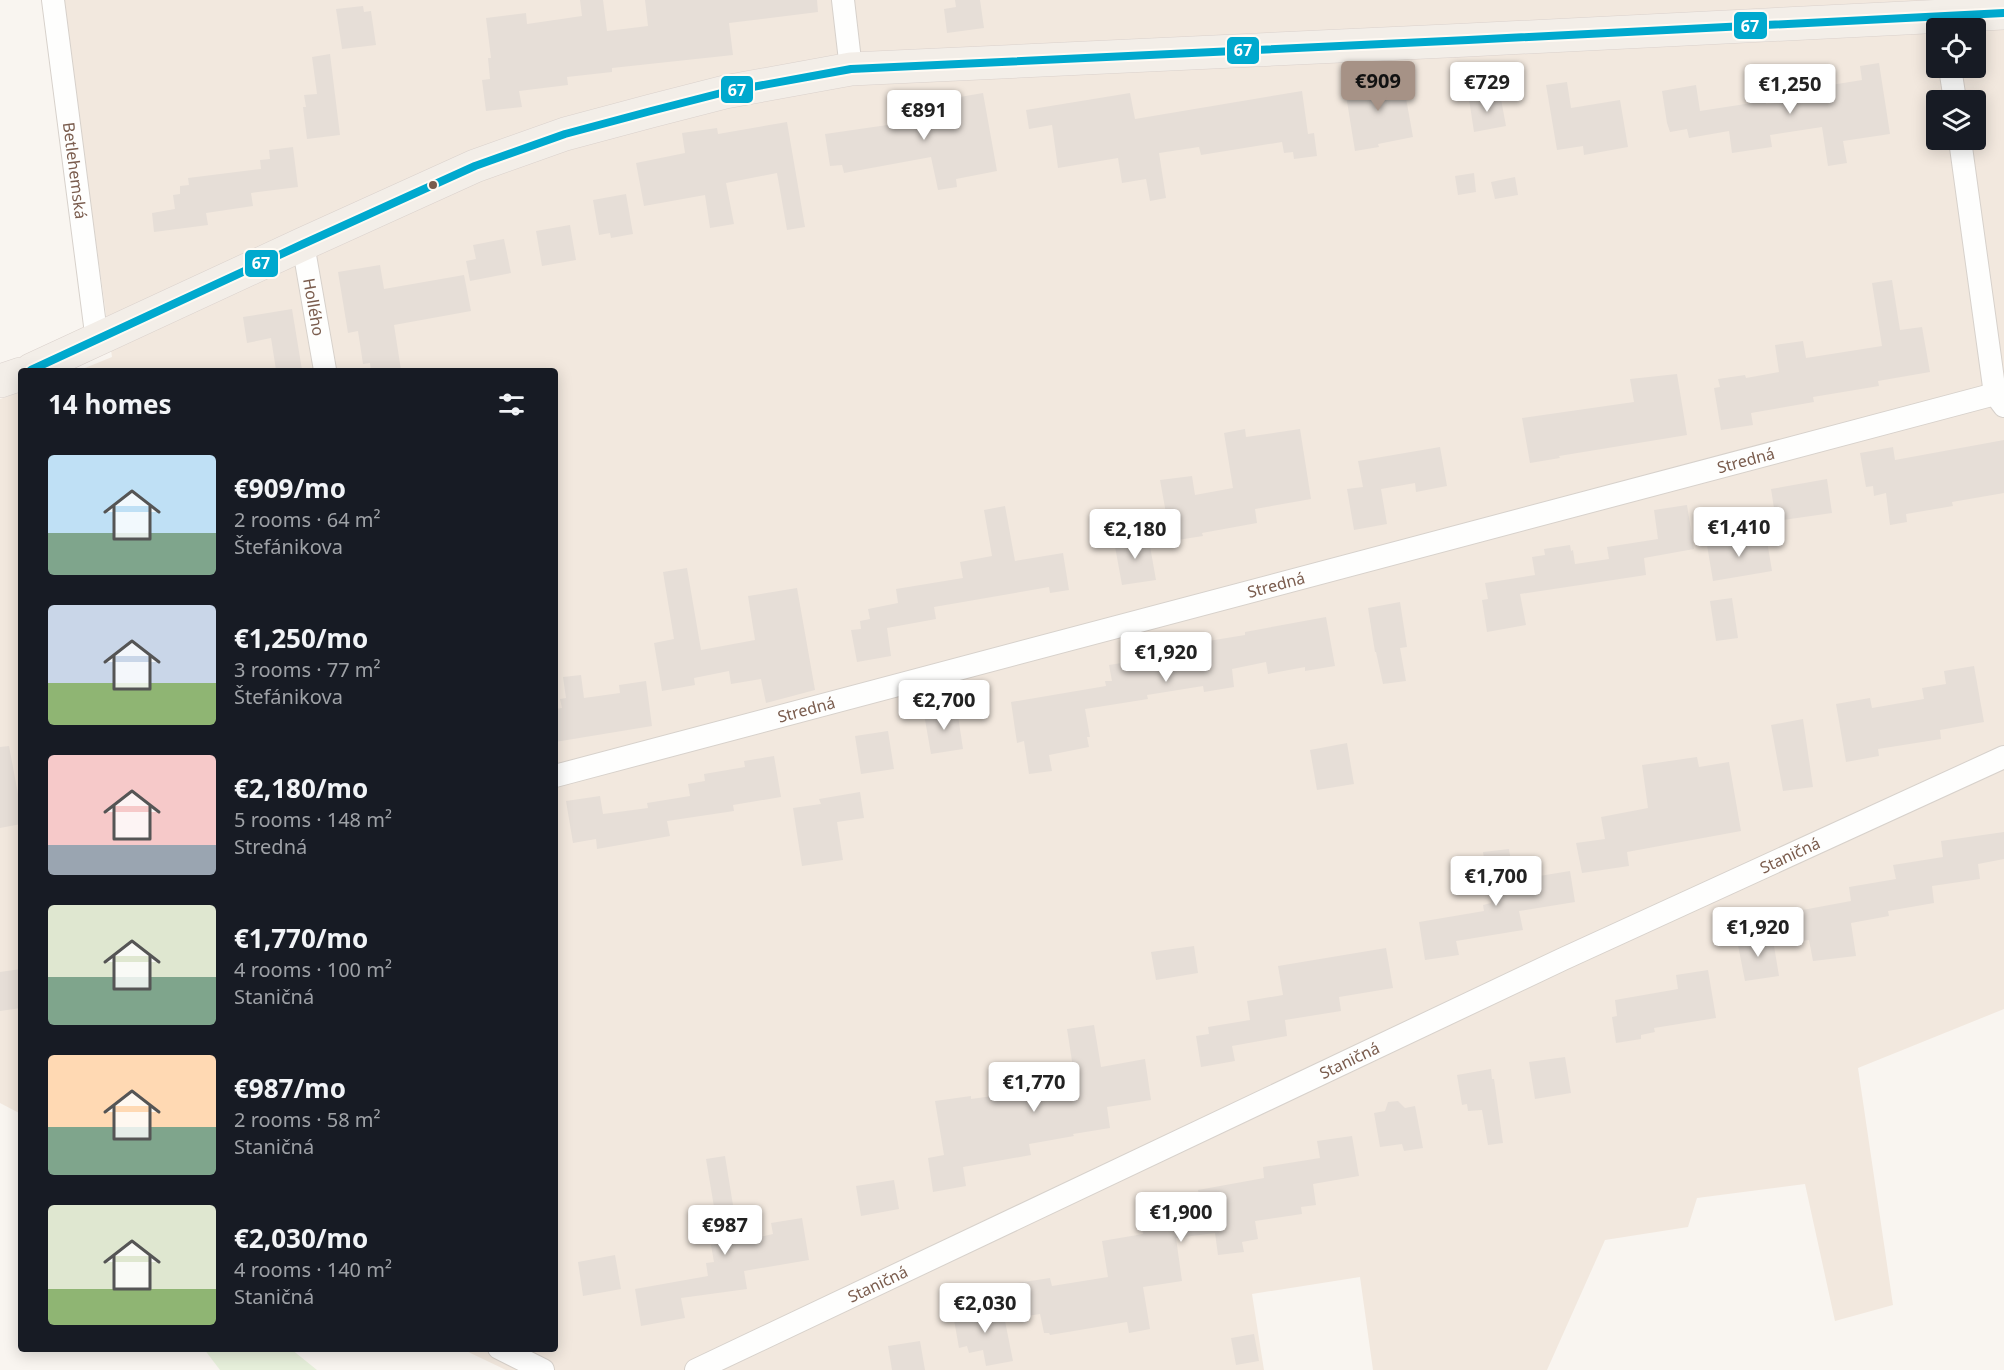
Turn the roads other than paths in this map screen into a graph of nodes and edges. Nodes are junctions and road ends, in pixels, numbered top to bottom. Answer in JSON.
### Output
{"nodes":[{"id":1,"x":53,"y":0,"type":"edge"},
{"id":2,"x":843,"y":0,"type":"edge"},
{"id":3,"x":1834,"y":11,"type":"edge"},
{"id":4,"x":2004,"y":13,"type":"edge"},
{"id":5,"x":1971,"y":18,"type":"edge"},
{"id":6,"x":1926,"y":20,"type":"edge"},
{"id":7,"x":851,"y":69,"type":"junction"},
{"id":8,"x":1962,"y":150,"type":"edge"},
{"id":9,"x":303,"y":244,"type":"junction"},
{"id":10,"x":98,"y":341,"type":"junction"},
{"id":11,"x":36,"y":368,"type":"edge"},
{"id":12,"x":325,"y":368,"type":"edge"},
{"id":13,"x":18,"y":375,"type":"edge"},
{"id":14,"x":0,"y":381,"type":"edge"},
{"id":15,"x":2000,"y":400,"type":"edge"},
{"id":16,"x":2004,"y":757,"type":"edge"},
{"id":17,"x":558,"y":775,"type":"edge"},
{"id":18,"x":507,"y":1352,"type":"edge"},
{"id":19,"x":543,"y":1370,"type":"edge"},
{"id":20,"x":696,"y":1370,"type":"edge"}],
"edges":[{"from":1,"to":10,"type":"street","name":"Betlehemská"},
{"from":2,"to":7,"type":"street"},
{"from":3,"to":6,"type":"main road"},
{"from":3,"to":7,"type":"main road"},
{"from":4,"to":5,"type":"main road"},
{"from":7,"to":9,"type":"main road"},
{"from":8,"to":15,"type":"street","name":"Stredná"},
{"from":9,"to":10,"type":"main road"},
{"from":9,"to":12,"type":"street","name":"Hollého"},
{"from":10,"to":11,"type":"main road"},
{"from":13,"to":14,"type":"main road"},
{"from":15,"to":17,"type":"street","name":"Stredná"},
{"from":16,"to":20,"type":"street","name":"Staničná"},
{"from":18,"to":19,"type":"street"}]}
